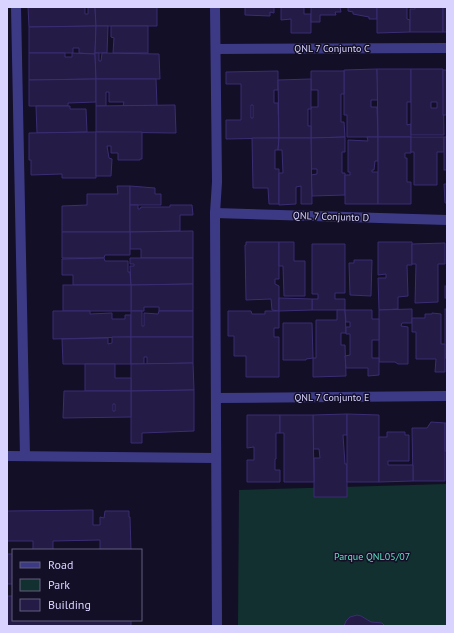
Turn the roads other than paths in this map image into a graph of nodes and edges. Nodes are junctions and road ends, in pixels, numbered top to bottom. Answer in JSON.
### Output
{"nodes":[{"id":1,"x":16,"y":7,"type":"edge"},
{"id":2,"x":216,"y":7,"type":"edge"},
{"id":3,"x":447,"y":48,"type":"edge"},
{"id":4,"x":216,"y":49,"type":"junction"},
{"id":5,"x":215,"y":213,"type":"junction"},
{"id":6,"x":447,"y":220,"type":"edge"},
{"id":7,"x":447,"y":396,"type":"edge"},
{"id":8,"x":216,"y":398,"type":"junction"},
{"id":9,"x":7,"y":456,"type":"edge"},
{"id":10,"x":25,"y":456,"type":"junction"},
{"id":11,"x":215,"y":458,"type":"junction"},
{"id":12,"x":217,"y":626,"type":"edge"}],
"edges":[{"from":1,"to":10,"type":"street"},
{"from":2,"to":4,"type":"street"},
{"from":3,"to":4,"type":"street","name":"QNL 7 Conjunto C"},
{"from":4,"to":5,"type":"street"},
{"from":5,"to":6,"type":"street","name":"QNL 7 Conjunto D"},
{"from":5,"to":8,"type":"street"},
{"from":7,"to":8,"type":"street","name":"QNL 7 Conjunto E"},
{"from":8,"to":11,"type":"street"},
{"from":9,"to":10,"type":"street"},
{"from":10,"to":11,"type":"street"},
{"from":11,"to":12,"type":"street"}]}
